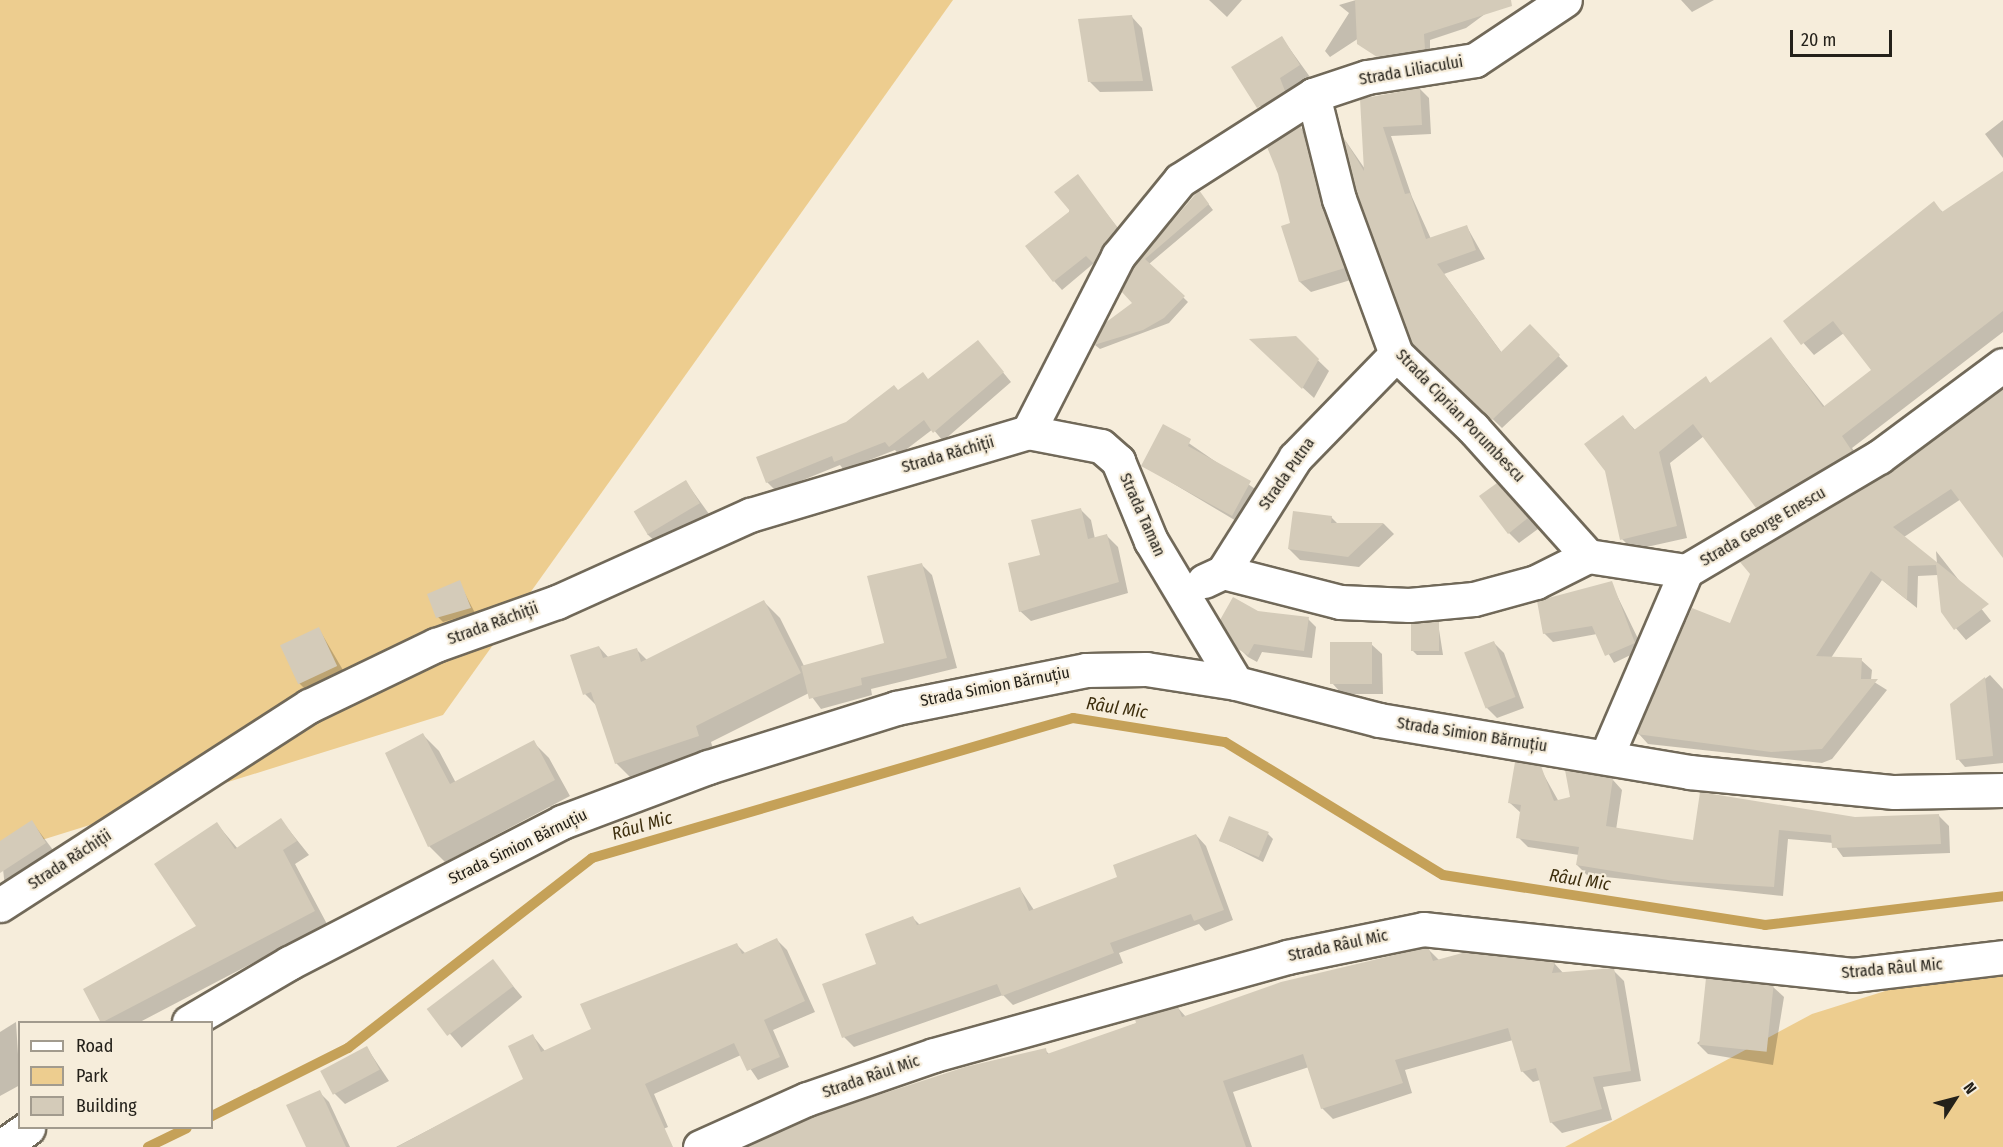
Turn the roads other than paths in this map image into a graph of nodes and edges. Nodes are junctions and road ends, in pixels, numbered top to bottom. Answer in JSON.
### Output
{"nodes":[{"id":1,"x":1565,"y":0,"type":"edge"},
{"id":2,"x":1313,"y":95,"type":"junction"},
{"id":3,"x":1396,"y":354,"type":"junction"},
{"id":4,"x":2003,"y":364,"type":"edge"},
{"id":5,"x":1028,"y":432,"type":"junction"},
{"id":6,"x":1588,"y":556,"type":"junction"},
{"id":7,"x":1686,"y":571,"type":"junction"},
{"id":8,"x":1223,"y":572,"type":"junction"},
{"id":9,"x":1182,"y":592,"type":"junction"},
{"id":10,"x":1236,"y":682,"type":"junction"},
{"id":11,"x":1606,"y":757,"type":"junction"},
{"id":12,"x":2003,"y":790,"type":"edge"},
{"id":13,"x":0,"y":905,"type":"edge"},
{"id":14,"x":2003,"y":957,"type":"edge"},
{"id":15,"x":192,"y":1021,"type":"edge"},
{"id":16,"x":27,"y":1129,"type":"edge"},
{"id":17,"x":1,"y":1147,"type":"edge"},
{"id":18,"x":700,"y":1147,"type":"edge"}],
"edges":[{"from":1,"to":2,"type":"street","name":"Strada Liliacului"},
{"from":2,"to":3,"type":"street","name":"Strada Ciprian Porumbescu"},
{"from":2,"to":5,"type":"street","name":"Strada Liliacului"},
{"from":3,"to":6,"type":"street","name":"Strada Ciprian Porumbescu"},
{"from":3,"to":8,"type":"street","name":"Strada Putna"},
{"from":4,"to":7,"type":"street","name":"Strada George Enescu"},
{"from":5,"to":9,"type":"street","name":"Strada Taman"},
{"from":5,"to":13,"type":"street","name":"Strada Răchiții"},
{"from":6,"to":7,"type":"street"},
{"from":6,"to":8,"type":"street"},
{"from":7,"to":11,"type":"street","name":"Strada George Enescu"},
{"from":8,"to":9,"type":"street"},
{"from":9,"to":10,"type":"street","name":"Strada Taman"},
{"from":10,"to":11,"type":"street","name":"Strada Simion Bărnuțiu"},
{"from":10,"to":15,"type":"street","name":"Strada Simion Bărnuțiu"},
{"from":11,"to":12,"type":"street","name":"Strada Simion Bărnuțiu"},
{"from":14,"to":18,"type":"street","name":"Strada Râul Mic"},
{"from":16,"to":17,"type":"street"}]}
